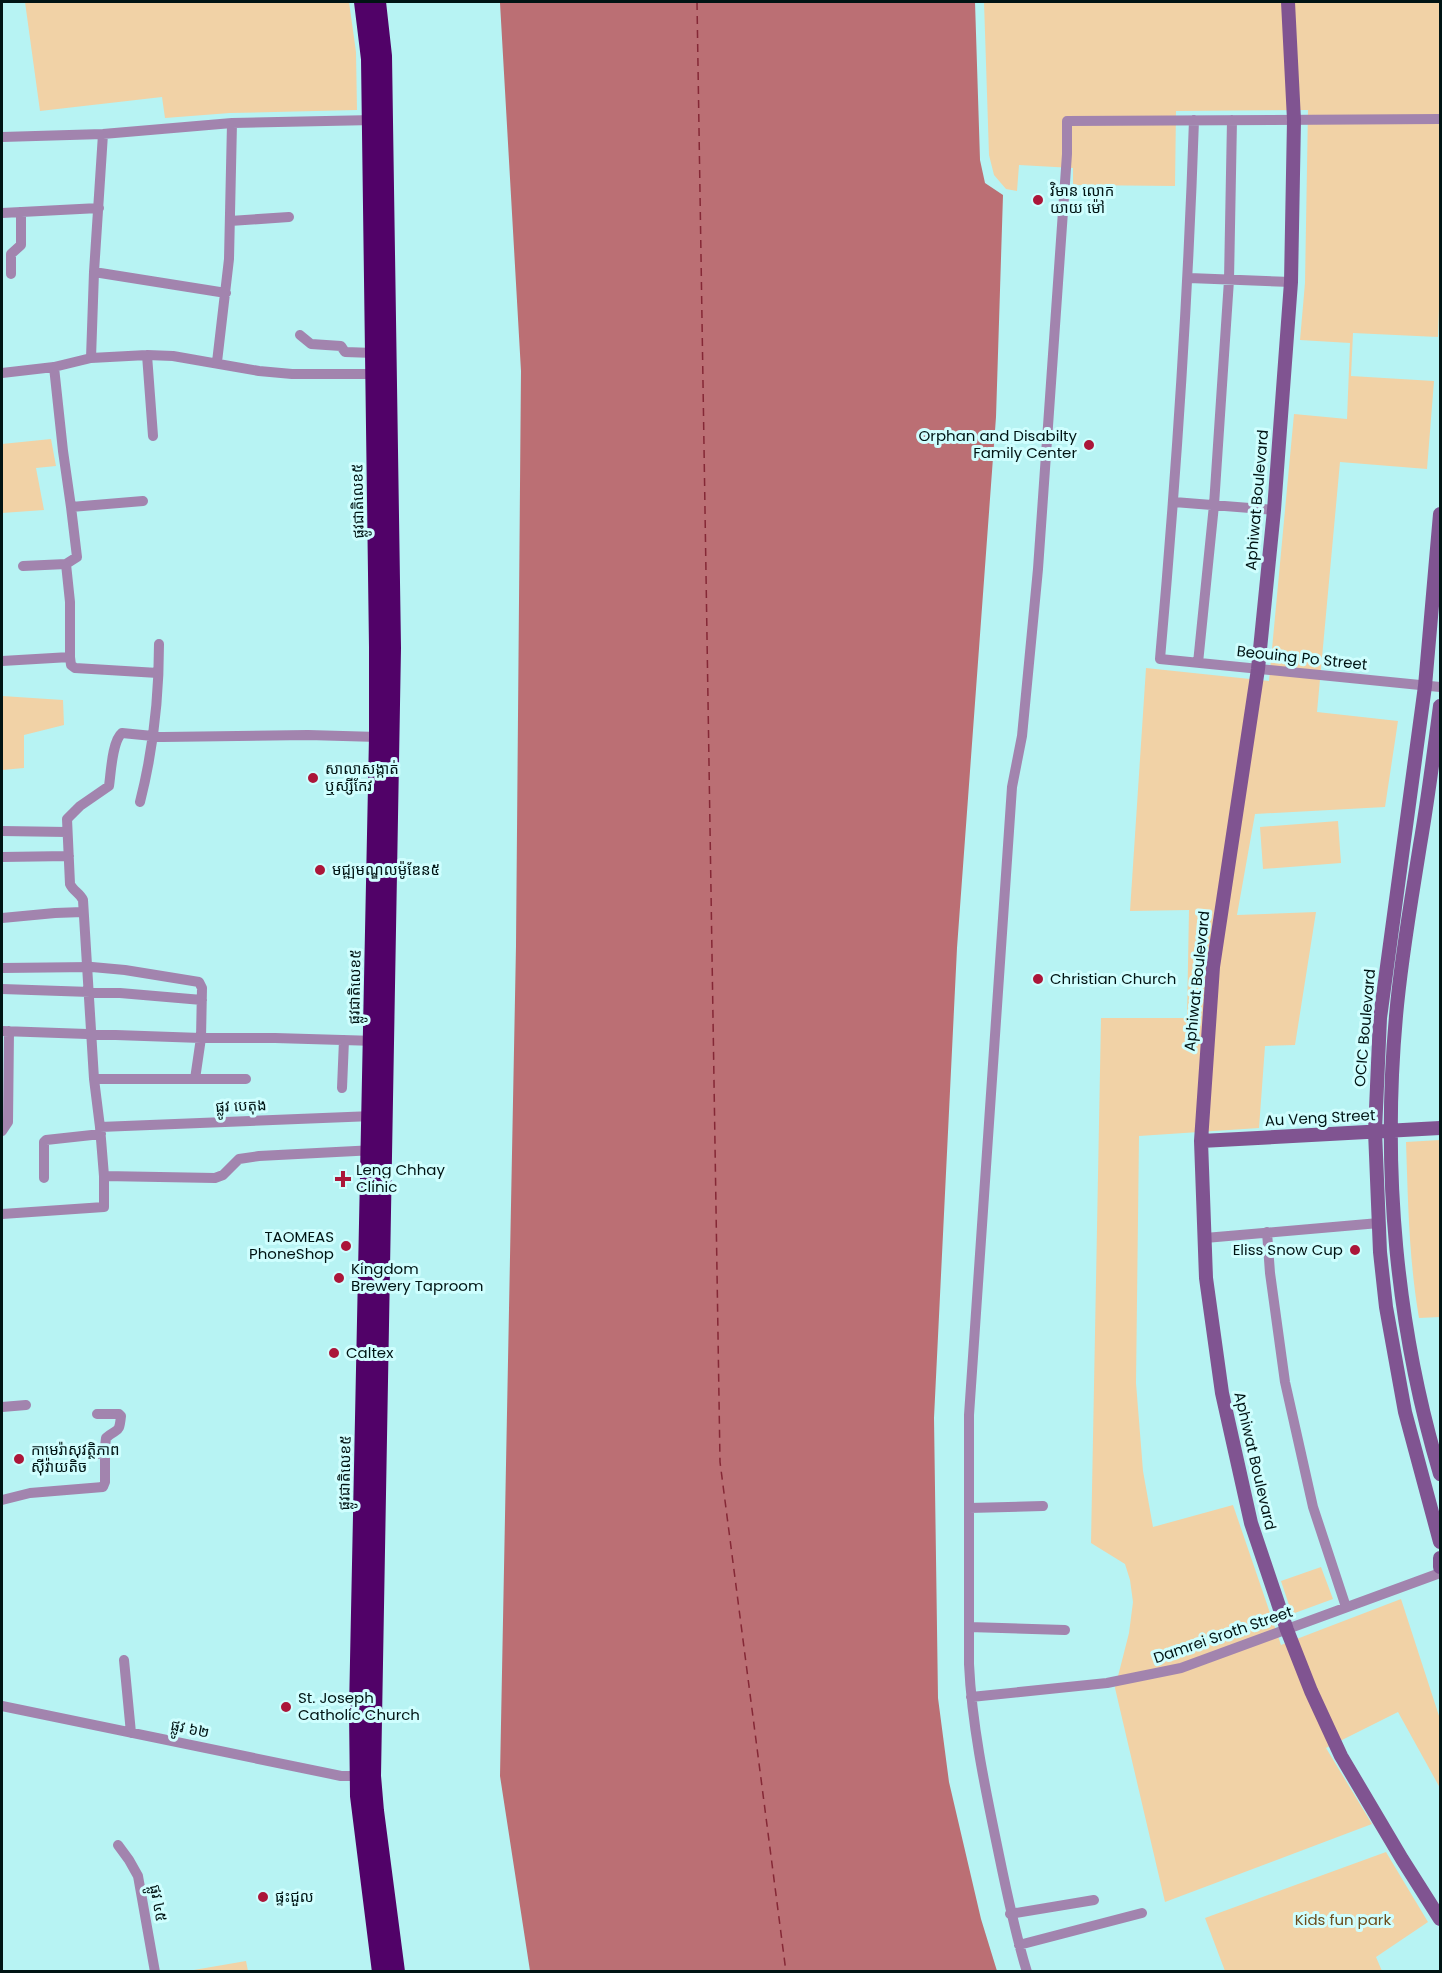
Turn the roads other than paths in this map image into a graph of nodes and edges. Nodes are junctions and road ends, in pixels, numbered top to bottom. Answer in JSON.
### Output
{"nodes":[{"id":1,"x":363,"y":2,"type":"edge"},
{"id":2,"x":377,"y":2,"type":"edge"},
{"id":3,"x":1288,"y":2,"type":"edge"},
{"id":4,"x":1440,"y":119,"type":"edge"},
{"id":5,"x":377,"y":120,"type":"junction"},
{"id":6,"x":1194,"y":120,"type":"junction"},
{"id":7,"x":1232,"y":120,"type":"junction"},
{"id":8,"x":1294,"y":120,"type":"junction"},
{"id":9,"x":232,"y":123,"type":"junction"},
{"id":10,"x":104,"y":134,"type":"junction"},
{"id":11,"x":2,"y":137,"type":"edge"},
{"id":12,"x":99,"y":208,"type":"junction"},
{"id":13,"x":21,"y":212,"type":"junction"},
{"id":14,"x":2,"y":213,"type":"edge"},
{"id":15,"x":289,"y":217,"type":"dead end"},
{"id":16,"x":230,"y":221,"type":"junction"},
{"id":17,"x":94,"y":272,"type":"junction"},
{"id":18,"x":11,"y":274,"type":"dead end"},
{"id":19,"x":1189,"y":278,"type":"junction"},
{"id":20,"x":1229,"y":280,"type":"junction"},
{"id":21,"x":1291,"y":282,"type":"junction"},
{"id":22,"x":226,"y":293,"type":"junction"},
{"id":23,"x":300,"y":335,"type":"dead end"},
{"id":24,"x":374,"y":353,"type":"junction"},
{"id":25,"x":147,"y":355,"type":"junction"},
{"id":26,"x":91,"y":358,"type":"junction"},
{"id":27,"x":217,"y":362,"type":"junction"},
{"id":28,"x":54,"y":368,"type":"junction"},
{"id":29,"x":2,"y":373,"type":"edge"},
{"id":30,"x":381,"y":374,"type":"junction"},
{"id":31,"x":153,"y":436,"type":"dead end"},
{"id":32,"x":142,"y":501,"type":"dead end"},
{"id":33,"x":1174,"y":502,"type":"junction"},
{"id":34,"x":1214,"y":505,"type":"junction"},
{"id":35,"x":71,"y":507,"type":"junction"},
{"id":36,"x":1274,"y":510,"type":"junction"},
{"id":37,"x":1440,"y":514,"type":"edge"},
{"id":38,"x":66,"y":564,"type":"junction"},
{"id":39,"x":23,"y":566,"type":"dead end"},
{"id":40,"x":159,"y":644,"type":"dead end"},
{"id":41,"x":70,"y":657,"type":"junction"},
{"id":42,"x":2,"y":662,"type":"edge"},
{"id":43,"x":1198,"y":663,"type":"junction"},
{"id":44,"x":1258,"y":669,"type":"junction"},
{"id":45,"x":158,"y":673,"type":"junction"},
{"id":46,"x":1425,"y":686,"type":"junction"},
{"id":47,"x":1440,"y":687,"type":"edge"},
{"id":48,"x":1440,"y":706,"type":"edge"},
{"id":49,"x":152,"y":736,"type":"junction"},
{"id":50,"x":378,"y":737,"type":"junction"},
{"id":51,"x":140,"y":802,"type":"dead end"},
{"id":52,"x":2,"y":831,"type":"edge"},
{"id":53,"x":67,"y":832,"type":"junction"},
{"id":54,"x":2,"y":856,"type":"edge"},
{"id":55,"x":69,"y":856,"type":"junction"},
{"id":56,"x":83,"y":912,"type":"junction"},
{"id":57,"x":2,"y":918,"type":"edge"},
{"id":58,"x":86,"y":967,"type":"junction"},
{"id":59,"x":2,"y":968,"type":"edge"},
{"id":60,"x":2,"y":989,"type":"edge"},
{"id":61,"x":88,"y":991,"type":"junction"},
{"id":62,"x":202,"y":1000,"type":"junction"},
{"id":63,"x":5,"y":1031,"type":"edge"},
{"id":64,"x":91,"y":1034,"type":"junction"},
{"id":65,"x":201,"y":1038,"type":"junction"},
{"id":66,"x":344,"y":1041,"type":"junction"},
{"id":67,"x":379,"y":1041,"type":"junction"},
{"id":68,"x":94,"y":1079,"type":"junction"},
{"id":69,"x":195,"y":1079,"type":"junction"},
{"id":70,"x":246,"y":1079,"type":"dead end"},
{"id":71,"x":342,"y":1088,"type":"dead end"},
{"id":72,"x":376,"y":1116,"type":"junction"},
{"id":73,"x":1440,"y":1128,"type":"edge"},
{"id":74,"x":101,"y":1130,"type":"junction"},
{"id":75,"x":1391,"y":1130,"type":"junction"},
{"id":76,"x":2,"y":1131,"type":"edge"},
{"id":77,"x":1375,"y":1131,"type":"junction"},
{"id":78,"x":1201,"y":1141,"type":"junction"},
{"id":79,"x":376,"y":1150,"type":"junction"},
{"id":80,"x":104,"y":1176,"type":"junction"},
{"id":81,"x":44,"y":1178,"type":"dead end"},
{"id":82,"x":2,"y":1214,"type":"edge"},
{"id":83,"x":1379,"y":1222,"type":"junction"},
{"id":84,"x":1267,"y":1232,"type":"junction"},
{"id":85,"x":1205,"y":1238,"type":"junction"},
{"id":86,"x":26,"y":1405,"type":"dead end"},
{"id":87,"x":2,"y":1407,"type":"edge"},
{"id":88,"x":97,"y":1414,"type":"dead end"},
{"id":89,"x":84,"y":1453,"type":"dead end"},
{"id":90,"x":105,"y":1454,"type":"junction"},
{"id":91,"x":1440,"y":1474,"type":"edge"},
{"id":92,"x":2,"y":1500,"type":"edge"},
{"id":93,"x":1043,"y":1506,"type":"dead end"},
{"id":94,"x":969,"y":1508,"type":"junction"},
{"id":95,"x":1440,"y":1542,"type":"edge"},
{"id":96,"x":1440,"y":1558,"type":"edge"},
{"id":97,"x":1440,"y":1567,"type":"edge"},
{"id":98,"x":1440,"y":1573,"type":"edge"},
{"id":99,"x":1346,"y":1607,"type":"junction"},
{"id":100,"x":969,"y":1627,"type":"junction"},
{"id":101,"x":1065,"y":1630,"type":"dead end"},
{"id":102,"x":1287,"y":1630,"type":"junction"},
{"id":103,"x":124,"y":1660,"type":"dead end"},
{"id":104,"x":970,"y":1697,"type":"junction"},
{"id":105,"x":2,"y":1706,"type":"edge"},
{"id":106,"x":131,"y":1733,"type":"junction"},
{"id":107,"x":365,"y":1776,"type":"junction"},
{"id":108,"x":118,"y":1845,"type":"dead end"},
{"id":109,"x":1094,"y":1900,"type":"dead end"},
{"id":110,"x":1142,"y":1913,"type":"dead end"},
{"id":111,"x":1010,"y":1914,"type":"junction"},
{"id":112,"x":1440,"y":1919,"type":"edge"},
{"id":113,"x":1019,"y":1946,"type":"junction"},
{"id":114,"x":154,"y":1971,"type":"edge"},
{"id":115,"x":381,"y":1971,"type":"edge"},
{"id":116,"x":396,"y":1971,"type":"edge"},
{"id":117,"x":1027,"y":1971,"type":"edge"}],
"edges":[{"from":1,"to":5,"type":"highway","name":"ផ្លូវជាតិលេខ៥"},
{"from":2,"to":5,"type":"highway","name":"ផ្លូវជាតិលេខ៥"},
{"from":3,"to":8,"type":"street","name":"Aphiwat Boulevard"},
{"from":4,"to":8,"type":"street"},
{"from":5,"to":9,"type":"street"},
{"from":5,"to":24,"type":"highway","name":"ផ្លូវជាតិលេខ៥"},
{"from":5,"to":30,"type":"highway","name":"ផ្លូវជាតិលេខ៥"},
{"from":6,"to":7,"type":"street"},
{"from":6,"to":19,"type":"street"},
{"from":6,"to":94,"type":"street"},
{"from":7,"to":8,"type":"street"},
{"from":7,"to":20,"type":"street"},
{"from":8,"to":21,"type":"street","name":"Aphiwat Boulevard"},
{"from":9,"to":10,"type":"street"},
{"from":9,"to":16,"type":"street"},
{"from":10,"to":11,"type":"street"},
{"from":10,"to":12,"type":"street"},
{"from":12,"to":13,"type":"street"},
{"from":12,"to":17,"type":"street"},
{"from":13,"to":14,"type":"street"},
{"from":13,"to":18,"type":"street"},
{"from":15,"to":16,"type":"street"},
{"from":16,"to":22,"type":"street"},
{"from":17,"to":22,"type":"street"},
{"from":17,"to":26,"type":"street"},
{"from":19,"to":20,"type":"street"},
{"from":19,"to":33,"type":"street"},
{"from":20,"to":21,"type":"street"},
{"from":20,"to":34,"type":"street"},
{"from":21,"to":36,"type":"street","name":"Aphiwat Boulevard"},
{"from":22,"to":27,"type":"street"},
{"from":23,"to":24,"type":"street"},
{"from":24,"to":30,"type":"highway","name":"ផ្លូវជាតិលេខ៥"},
{"from":25,"to":26,"type":"street"},
{"from":25,"to":27,"type":"street"},
{"from":25,"to":31,"type":"street"},
{"from":26,"to":28,"type":"street"},
{"from":27,"to":30,"type":"street"},
{"from":28,"to":29,"type":"street"},
{"from":28,"to":35,"type":"street"},
{"from":30,"to":50,"type":"highway","name":"ផ្លូវជាតិលេខ៥"},
{"from":30,"to":67,"type":"highway","name":"ផ្លូវជាតិលេខ៥"},
{"from":32,"to":35,"type":"street"},
{"from":33,"to":34,"type":"street"},
{"from":33,"to":43,"type":"street","name":"Beouing Po Street"},
{"from":34,"to":36,"type":"street"},
{"from":34,"to":43,"type":"street"},
{"from":35,"to":38,"type":"street"},
{"from":36,"to":44,"type":"street","name":"Aphiwat Boulevard"},
{"from":37,"to":46,"type":"street","name":"OCIC Boulevard"},
{"from":38,"to":39,"type":"street"},
{"from":38,"to":41,"type":"street"},
{"from":40,"to":45,"type":"street"},
{"from":41,"to":42,"type":"street"},
{"from":41,"to":45,"type":"street"},
{"from":43,"to":44,"type":"street","name":"Beouing Po Street"},
{"from":44,"to":46,"type":"street","name":"Beouing Po Street"},
{"from":44,"to":78,"type":"street","name":"Aphiwat Boulevard"},
{"from":45,"to":49,"type":"street"},
{"from":46,"to":47,"type":"street","name":"Beouing Po Street"},
{"from":46,"to":77,"type":"street","name":"OCIC Boulevard"},
{"from":48,"to":75,"type":"street","name":"OCIC Boulevard"},
{"from":49,"to":50,"type":"street"},
{"from":49,"to":51,"type":"street"},
{"from":49,"to":53,"type":"street"},
{"from":50,"to":67,"type":"highway","name":"ផ្លូវជាតិលេខ៥"},
{"from":52,"to":53,"type":"street"},
{"from":53,"to":55,"type":"street"},
{"from":54,"to":55,"type":"street"},
{"from":55,"to":56,"type":"street"},
{"from":56,"to":57,"type":"street"},
{"from":56,"to":58,"type":"street"},
{"from":58,"to":59,"type":"street"},
{"from":58,"to":61,"type":"street"},
{"from":58,"to":62,"type":"street"},
{"from":60,"to":61,"type":"street"},
{"from":61,"to":62,"type":"street"},
{"from":61,"to":64,"type":"street"},
{"from":62,"to":65,"type":"street"},
{"from":63,"to":64,"type":"street"},
{"from":63,"to":76,"type":"street"},
{"from":64,"to":65,"type":"street"},
{"from":64,"to":68,"type":"street"},
{"from":65,"to":66,"type":"street"},
{"from":65,"to":69,"type":"street"},
{"from":66,"to":67,"type":"street"},
{"from":66,"to":71,"type":"street"},
{"from":67,"to":72,"type":"highway","name":"ផ្លូវជាតិលេខ៥"},
{"from":68,"to":69,"type":"street"},
{"from":68,"to":74,"type":"street"},
{"from":69,"to":70,"type":"street"},
{"from":72,"to":74,"type":"street","name":"ផ្លូវ បេតុង"},
{"from":72,"to":79,"type":"highway","name":"ផ្លូវជាតិលេខ៥"},
{"from":73,"to":75,"type":"street","name":"Au Veng Street"},
{"from":74,"to":80,"type":"street"},
{"from":74,"to":81,"type":"street","name":"ផ្លូវ បេតុង"},
{"from":75,"to":77,"type":"street","name":"Au Veng Street"},
{"from":75,"to":91,"type":"street","name":"OCIC Boulevard"},
{"from":77,"to":78,"type":"street","name":"Au Veng Street"},
{"from":77,"to":83,"type":"street","name":"OCIC Boulevard"},
{"from":78,"to":85,"type":"street","name":"Aphiwat Boulevard"},
{"from":79,"to":80,"type":"street"},
{"from":79,"to":107,"type":"highway","name":"ផ្លូវជាតិលេខ៥"},
{"from":80,"to":82,"type":"street"},
{"from":83,"to":84,"type":"street"},
{"from":83,"to":95,"type":"street","name":"OCIC Boulevard"},
{"from":84,"to":85,"type":"street"},
{"from":84,"to":99,"type":"street"},
{"from":85,"to":102,"type":"street","name":"Aphiwat Boulevard"},
{"from":86,"to":87,"type":"street"},
{"from":88,"to":90,"type":"street"},
{"from":89,"to":90,"type":"street"},
{"from":90,"to":92,"type":"street"},
{"from":93,"to":94,"type":"street"},
{"from":94,"to":100,"type":"street"},
{"from":96,"to":97,"type":"street"},
{"from":98,"to":99,"type":"street","name":"Damrei Sroth Street"},
{"from":99,"to":102,"type":"street","name":"Damrei Sroth Street"},
{"from":100,"to":101,"type":"street"},
{"from":100,"to":104,"type":"street"},
{"from":102,"to":104,"type":"street","name":"Damrei Sroth Street"},
{"from":102,"to":112,"type":"street","name":"Aphiwat Boulevard"},
{"from":103,"to":106,"type":"street"},
{"from":104,"to":111,"type":"street"},
{"from":105,"to":106,"type":"street","name":"ផ្លូវ ៦២"},
{"from":106,"to":107,"type":"street","name":"ផ្លូវ ៦២"},
{"from":107,"to":115,"type":"highway","name":"ផ្លូវជាតិលេខ៥"},
{"from":107,"to":116,"type":"highway","name":"ផ្លូវជាតិលេខ៥"},
{"from":108,"to":114,"type":"street","name":"ផ្លូវ ៤៥"},
{"from":109,"to":111,"type":"street"},
{"from":110,"to":113,"type":"street"},
{"from":111,"to":113,"type":"street"},
{"from":113,"to":117,"type":"street"}]}
